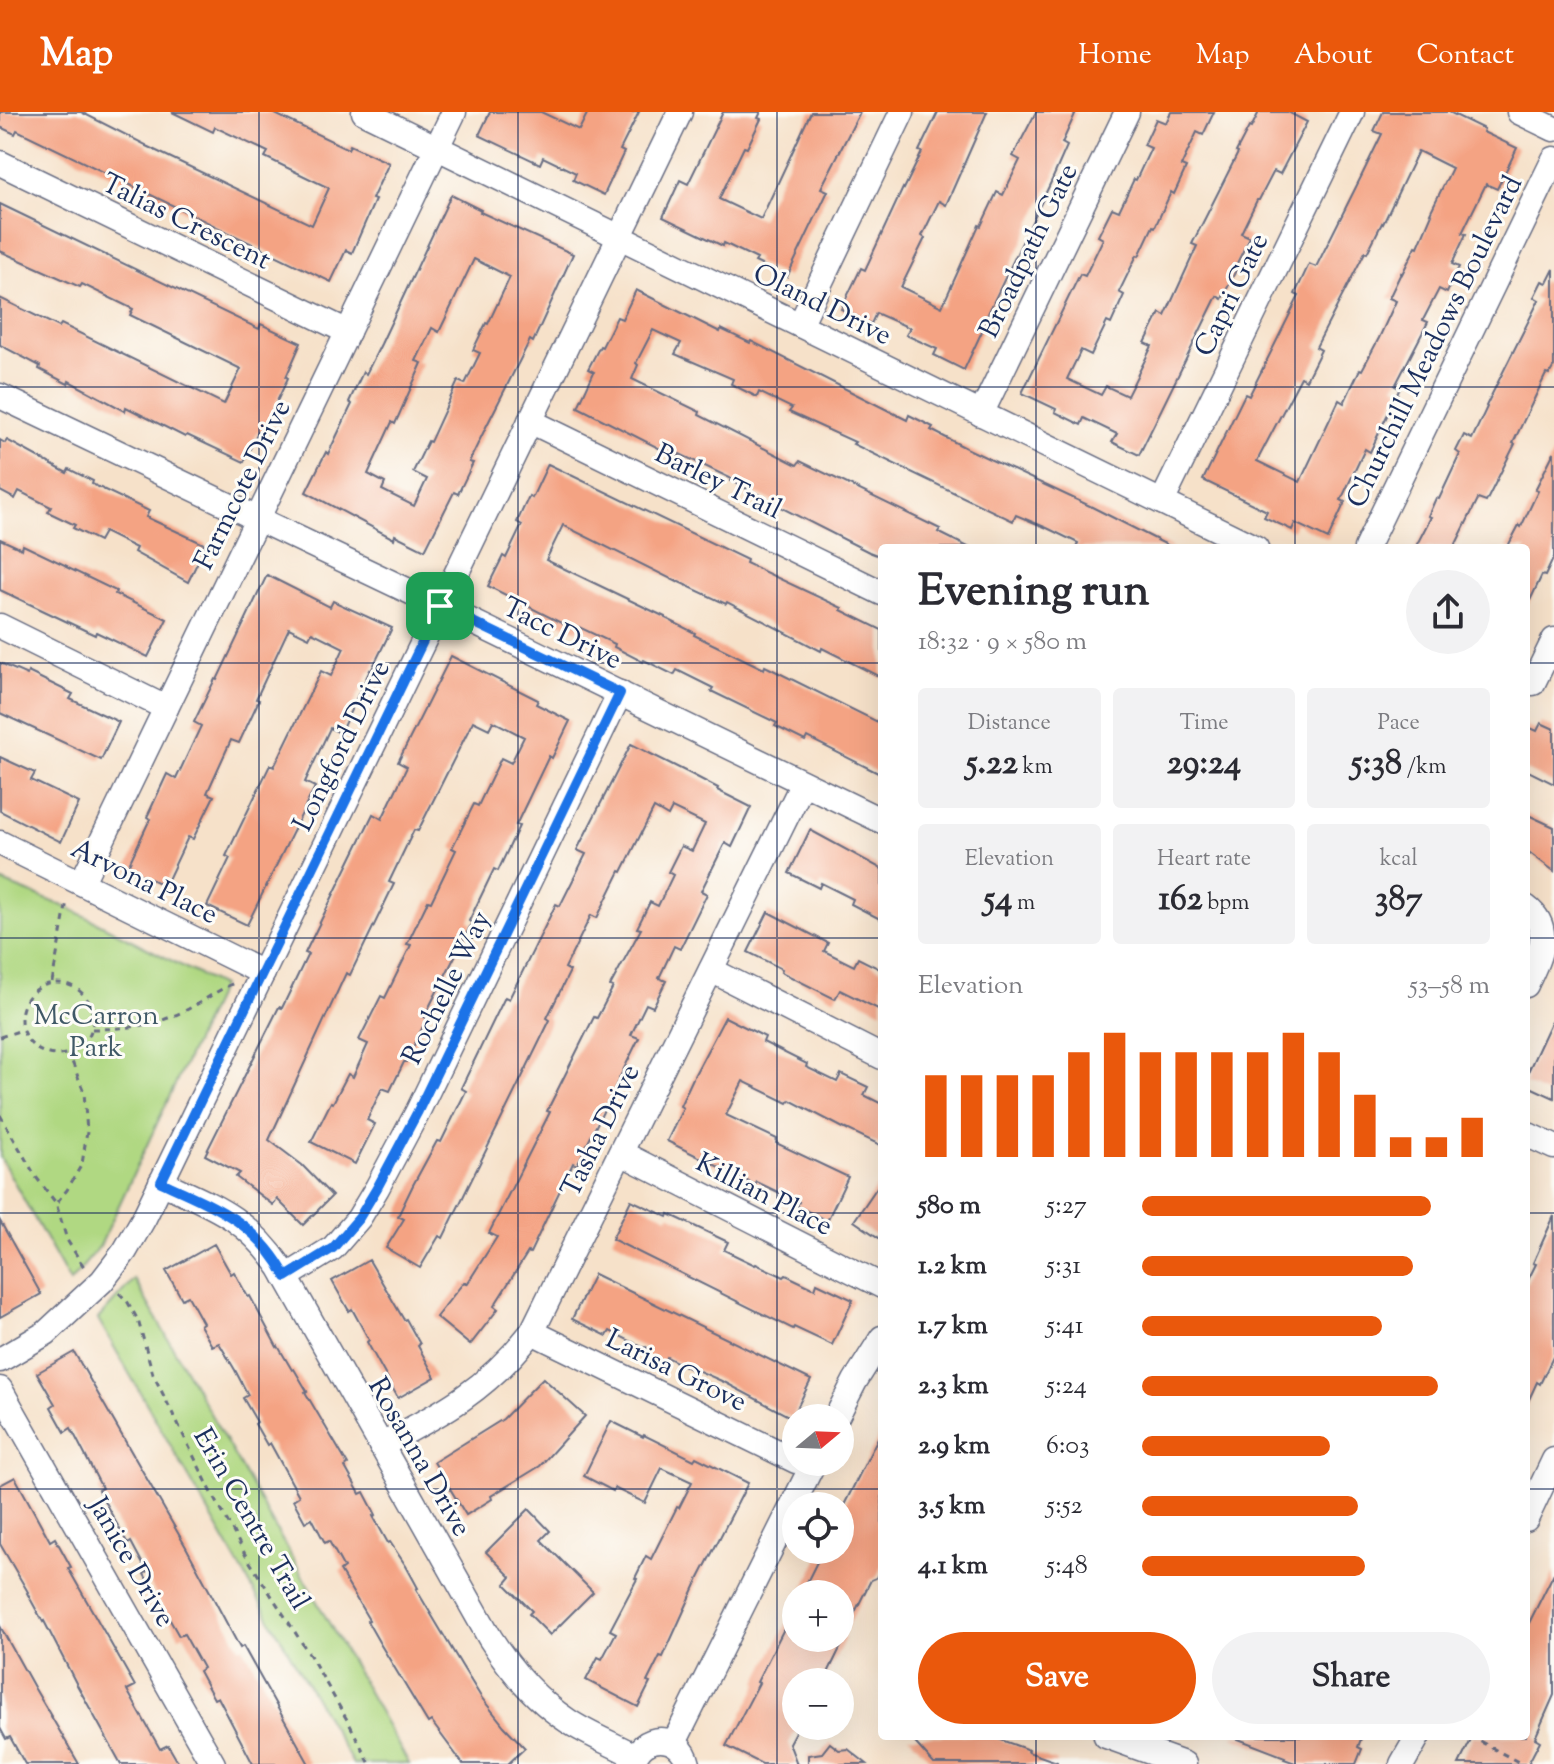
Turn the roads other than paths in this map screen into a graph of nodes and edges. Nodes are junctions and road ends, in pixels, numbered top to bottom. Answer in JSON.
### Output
{"nodes":[{"id":1,"x":364,"y":112,"type":"edge"},
{"id":2,"x":454,"y":112,"type":"edge"},
{"id":3,"x":680,"y":112,"type":"edge"},
{"id":4,"x":902,"y":112,"type":"edge"},
{"id":5,"x":1127,"y":112,"type":"edge"},
{"id":6,"x":1352,"y":112,"type":"edge"},
{"id":7,"x":1519,"y":112,"type":"edge"},
{"id":8,"x":1554,"y":129,"type":"edge"},
{"id":9,"x":437,"y":148,"type":"junction"},
{"id":10,"x":1554,"y":159,"type":"edge"},
{"id":11,"x":0,"y":163,"type":"edge"},
{"id":12,"x":620,"y":237,"type":"junction"},
{"id":13,"x":800,"y":325,"type":"junction"},
{"id":14,"x":348,"y":332,"type":"junction"},
{"id":15,"x":0,"y":396,"type":"edge"},
{"id":16,"x":981,"y":414,"type":"junction"},
{"id":17,"x":530,"y":421,"type":"junction"},
{"id":18,"x":1162,"y":502,"type":"junction"},
{"id":19,"x":258,"y":519,"type":"junction"},
{"id":20,"x":1248,"y":544,"type":"edge"},
{"id":21,"x":1368,"y":544,"type":"edge"},
{"id":22,"x":878,"y":591,"type":"edge"},
{"id":23,"x":440,"y":606,"type":"junction"},
{"id":24,"x":0,"y":626,"type":"edge"},
{"id":25,"x":1554,"y":640,"type":"edge"},
{"id":26,"x":1538,"y":686,"type":"edge"},
{"id":27,"x":620,"y":693,"type":"junction"},
{"id":28,"x":166,"y":708,"type":"junction"},
{"id":29,"x":803,"y":783,"type":"junction"},
{"id":30,"x":878,"y":819,"type":"edge"},
{"id":31,"x":0,"y":843,"type":"edge"},
{"id":32,"x":75,"y":892,"type":"junction"},
{"id":33,"x":1530,"y":909,"type":"edge"},
{"id":34,"x":711,"y":970,"type":"junction"},
{"id":35,"x":263,"y":973,"type":"junction"},
{"id":36,"x":1530,"y":976,"type":"edge"},
{"id":37,"x":878,"y":1055,"type":"edge"},
{"id":38,"x":1530,"y":1136,"type":"edge"},
{"id":39,"x":1554,"y":1147,"type":"edge"},
{"id":40,"x":621,"y":1153,"type":"junction"},
{"id":41,"x":161,"y":1182,"type":"junction"},
{"id":42,"x":286,"y":1277,"type":"junction"},
{"id":43,"x":878,"y":1284,"type":"edge"},
{"id":44,"x":532,"y":1332,"type":"junction"},
{"id":45,"x":878,"y":1344,"type":"edge"},
{"id":46,"x":0,"y":1360,"type":"edge"},
{"id":47,"x":0,"y":1389,"type":"edge"},
{"id":48,"x":843,"y":1404,"type":"edge"},
{"id":49,"x":381,"y":1446,"type":"junction"},
{"id":50,"x":782,"y":1452,"type":"edge"},
{"id":51,"x":1554,"y":1460,"type":"edge"},
{"id":52,"x":799,"y":1476,"type":"edge"},
{"id":53,"x":1530,"y":1511,"type":"edge"},
{"id":54,"x":1117,"y":1740,"type":"edge"},
{"id":55,"x":1416,"y":1740,"type":"edge"},
{"id":56,"x":674,"y":1743,"type":"junction"},
{"id":57,"x":634,"y":1760,"type":"edge"},
{"id":58,"x":213,"y":1764,"type":"edge"},
{"id":59,"x":688,"y":1764,"type":"edge"},
{"id":60,"x":1184,"y":1764,"type":"edge"},
{"id":61,"x":1402,"y":1764,"type":"edge"}],
"edges":[{"from":1,"to":9,"type":"street","name":"Oland Drive"},
{"from":2,"to":9,"type":"street","name":"Farmcote Drive"},
{"from":3,"to":12,"type":"street","name":"Longford Drive"},
{"from":4,"to":13,"type":"street"},
{"from":5,"to":16,"type":"street","name":"Broadpath Gate"},
{"from":6,"to":18,"type":"street","name":"Capri Gate"},
{"from":7,"to":8,"type":"street"},
{"from":9,"to":12,"type":"street","name":"Oland Drive"},
{"from":9,"to":14,"type":"street","name":"Farmcote Drive"},
{"from":10,"to":21,"type":"street","name":"Churchill Meadows Boulevard"},
{"from":11,"to":14,"type":"street","name":"Talias Crescent"},
{"from":12,"to":13,"type":"street","name":"Oland Drive"},
{"from":12,"to":17,"type":"street","name":"Longford Drive"},
{"from":13,"to":16,"type":"street","name":"Oland Drive"},
{"from":14,"to":19,"type":"street","name":"Farmcote Drive"},
{"from":15,"to":19,"type":"street","name":"Tacc Drive"},
{"from":16,"to":18,"type":"street","name":"Oland Drive"},
{"from":17,"to":22,"type":"street","name":"Barley Trail"},
{"from":17,"to":23,"type":"street","name":"Longford Drive"},
{"from":18,"to":20,"type":"street","name":"Oland Drive"},
{"from":19,"to":23,"type":"street","name":"Tacc Drive"},
{"from":19,"to":28,"type":"street","name":"Farmcote Drive"},
{"from":23,"to":27,"type":"street","name":"Tacc Drive"},
{"from":23,"to":35,"type":"street","name":"Longford Drive"},
{"from":24,"to":28,"type":"street"},
{"from":25,"to":26,"type":"street"},
{"from":27,"to":29,"type":"street","name":"Tacc Drive"},
{"from":27,"to":42,"type":"street","name":"Rochelle Way"},
{"from":28,"to":32,"type":"street","name":"Farmcote Drive"},
{"from":29,"to":30,"type":"street","name":"Tacc Drive"},
{"from":29,"to":34,"type":"street","name":"Tasha Drive"},
{"from":31,"to":32,"type":"street","name":"Arvona Place"},
{"from":32,"to":35,"type":"street","name":"Arvona Place"},
{"from":33,"to":36,"type":"street"},
{"from":34,"to":37,"type":"street"},
{"from":34,"to":40,"type":"street","name":"Tasha Drive"},
{"from":35,"to":41,"type":"street","name":"Longford Drive"},
{"from":38,"to":39,"type":"street"},
{"from":40,"to":43,"type":"street","name":"Killian Place"},
{"from":40,"to":44,"type":"street","name":"Tasha Drive"},
{"from":41,"to":42,"type":"street","name":"Rosanna Drive"},
{"from":41,"to":46,"type":"street","name":"Longford Drive"},
{"from":42,"to":49,"type":"street","name":"Rosanna Drive"},
{"from":44,"to":49,"type":"street","name":"Tasha Drive"},
{"from":44,"to":50,"type":"street","name":"Larisa Grove"},
{"from":45,"to":48,"type":"street"},
{"from":47,"to":58,"type":"street","name":"Janice Drive"},
{"from":49,"to":57,"type":"street","name":"Rosanna Drive"},
{"from":51,"to":53,"type":"street"},
{"from":52,"to":56,"type":"street"},
{"from":54,"to":60,"type":"street"},
{"from":55,"to":61,"type":"street"},
{"from":56,"to":57,"type":"street"},
{"from":56,"to":59,"type":"street"}]}
